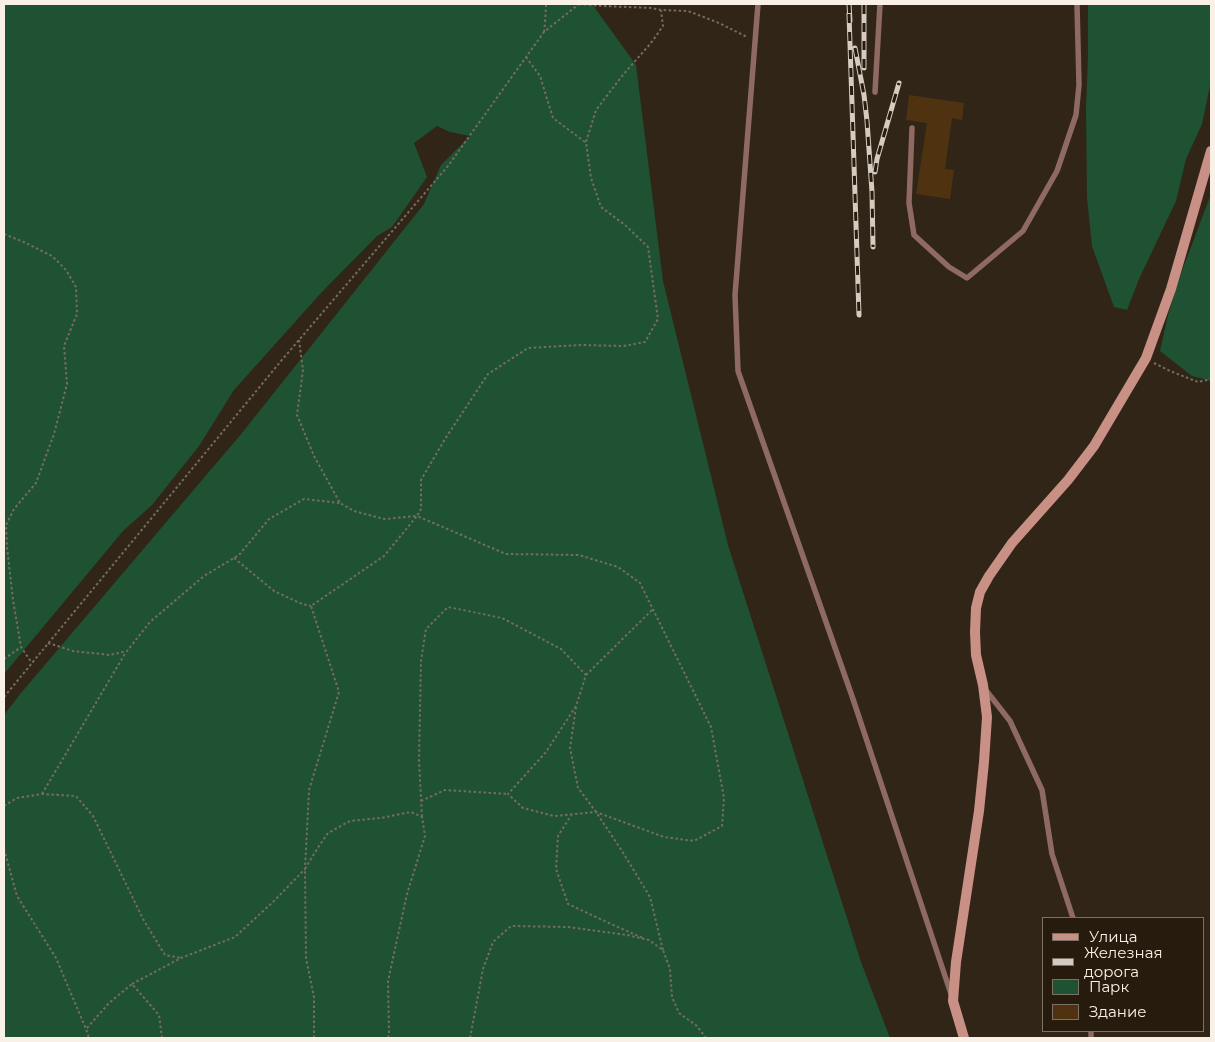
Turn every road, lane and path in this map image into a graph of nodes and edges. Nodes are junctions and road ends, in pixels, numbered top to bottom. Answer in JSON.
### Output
{"nodes":[{"id":1,"x":545,"y":4,"type":"edge"},
{"id":2,"x":579,"y":4,"type":"edge"},
{"id":3,"x":758,"y":4,"type":"edge"},
{"id":4,"x":880,"y":4,"type":"edge"},
{"id":5,"x":1077,"y":4,"type":"edge"},
{"id":6,"x":661,"y":10,"type":"junction"},
{"id":7,"x":544,"y":32,"type":"junction"},
{"id":8,"x":756,"y":42,"type":"junction"},
{"id":9,"x":526,"y":56,"type":"junction"},
{"id":10,"x":875,"y":92,"type":"dead end"},
{"id":11,"x":912,"y":128,"type":"dead end"},
{"id":12,"x":586,"y":142,"type":"junction"},
{"id":13,"x":1211,"y":151,"type":"edge"},
{"id":14,"x":4,"y":234,"type":"edge"},
{"id":15,"x":299,"y":340,"type":"junction"},
{"id":16,"x":1146,"y":358,"type":"junction"},
{"id":17,"x":1211,"y":379,"type":"edge"},
{"id":18,"x":340,"y":503,"type":"junction"},
{"id":19,"x":417,"y":516,"type":"junction"},
{"id":20,"x":234,"y":558,"type":"junction"},
{"id":21,"x":311,"y":606,"type":"junction"},
{"id":22,"x":653,"y":608,"type":"junction"},
{"id":23,"x":48,"y":643,"type":"junction"},
{"id":24,"x":21,"y":647,"type":"junction"},
{"id":25,"x":127,"y":651,"type":"junction"},
{"id":26,"x":4,"y":659,"type":"edge"},
{"id":27,"x":32,"y":662,"type":"junction"},
{"id":28,"x":586,"y":675,"type":"junction"},
{"id":29,"x":983,"y":685,"type":"junction"},
{"id":30,"x":4,"y":697,"type":"edge"},
{"id":31,"x":576,"y":706,"type":"junction"},
{"id":32,"x":42,"y":794,"type":"junction"},
{"id":33,"x":508,"y":794,"type":"junction"},
{"id":34,"x":421,"y":801,"type":"junction"},
{"id":35,"x":4,"y":806,"type":"edge"},
{"id":36,"x":596,"y":812,"type":"junction"},
{"id":37,"x":572,"y":814,"type":"junction"},
{"id":38,"x":422,"y":817,"type":"junction"},
{"id":39,"x":4,"y":849,"type":"edge"},
{"id":40,"x":305,"y":869,"type":"junction"},
{"id":41,"x":1073,"y":917,"type":"edge"},
{"id":42,"x":649,"y":940,"type":"junction"},
{"id":43,"x":663,"y":950,"type":"junction"},
{"id":44,"x":181,"y":958,"type":"junction"},
{"id":45,"x":132,"y":984,"type":"junction"},
{"id":46,"x":954,"y":1001,"type":"junction"},
{"id":47,"x":86,"y":1029,"type":"junction"},
{"id":48,"x":89,"y":1038,"type":"edge"},
{"id":49,"x":162,"y":1038,"type":"edge"},
{"id":50,"x":314,"y":1038,"type":"edge"},
{"id":51,"x":388,"y":1038,"type":"edge"},
{"id":52,"x":470,"y":1038,"type":"edge"},
{"id":53,"x":706,"y":1038,"type":"edge"},
{"id":54,"x":964,"y":1038,"type":"edge"}],
"edges":[{"from":1,"to":7,"type":"path"},
{"from":2,"to":6,"type":"path"},
{"from":2,"to":7,"type":"path"},
{"from":3,"to":8,"type":"lane"},
{"from":4,"to":10,"type":"lane"},
{"from":5,"to":11,"type":"lane"},
{"from":6,"to":8,"type":"path"},
{"from":6,"to":12,"type":"path"},
{"from":7,"to":9,"type":"path"},
{"from":8,"to":46,"type":"lane"},
{"from":9,"to":12,"type":"path"},
{"from":9,"to":15,"type":"path"},
{"from":12,"to":19,"type":"path"},
{"from":13,"to":16,"type":"street"},
{"from":14,"to":24,"type":"path"},
{"from":15,"to":18,"type":"path"},
{"from":15,"to":23,"type":"path"},
{"from":16,"to":17,"type":"path"},
{"from":16,"to":29,"type":"street"},
{"from":18,"to":19,"type":"path"},
{"from":18,"to":20,"type":"path"},
{"from":19,"to":21,"type":"path"},
{"from":19,"to":22,"type":"path"},
{"from":20,"to":21,"type":"path"},
{"from":20,"to":25,"type":"path"},
{"from":21,"to":40,"type":"path"},
{"from":22,"to":28,"type":"path"},
{"from":22,"to":36,"type":"path"},
{"from":23,"to":25,"type":"path"},
{"from":23,"to":27,"type":"path"},
{"from":24,"to":26,"type":"path"},
{"from":24,"to":27,"type":"path"},
{"from":25,"to":32,"type":"path"},
{"from":27,"to":30,"type":"path"},
{"from":28,"to":31,"type":"path"},
{"from":28,"to":34,"type":"path"},
{"from":29,"to":41,"type":"lane"},
{"from":29,"to":46,"type":"street"},
{"from":31,"to":33,"type":"path"},
{"from":31,"to":36,"type":"path"},
{"from":32,"to":35,"type":"path"},
{"from":32,"to":44,"type":"path"},
{"from":33,"to":34,"type":"path"},
{"from":33,"to":37,"type":"path"},
{"from":34,"to":38,"type":"path"},
{"from":36,"to":37,"type":"path"},
{"from":36,"to":43,"type":"path"},
{"from":37,"to":42,"type":"path"},
{"from":38,"to":40,"type":"path"},
{"from":38,"to":51,"type":"path"},
{"from":39,"to":47,"type":"path"},
{"from":40,"to":44,"type":"path"},
{"from":40,"to":50,"type":"path"},
{"from":42,"to":43,"type":"path"},
{"from":42,"to":52,"type":"path"},
{"from":43,"to":53,"type":"path"},
{"from":44,"to":45,"type":"path"},
{"from":45,"to":47,"type":"path"},
{"from":45,"to":49,"type":"path"},
{"from":46,"to":54,"type":"street"},
{"from":47,"to":48,"type":"path"}]}
